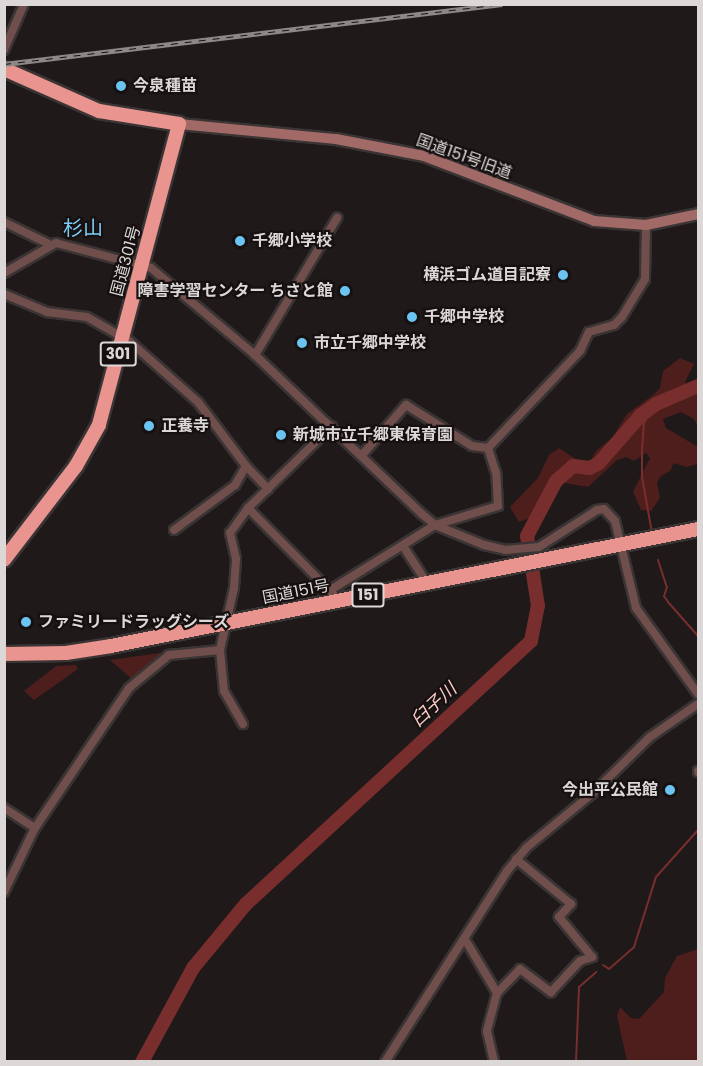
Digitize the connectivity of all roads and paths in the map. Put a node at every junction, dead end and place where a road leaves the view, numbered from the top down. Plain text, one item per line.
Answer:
1 (24, 4) edge
2 (4, 50) edge
3 (4, 69) edge
4 (179, 123) junction
5 (699, 214) edge
6 (337, 218) dead end
7 (4, 222) edge
8 (646, 225) junction
9 (49, 244) junction
10 (144, 265) junction
11 (4, 273) edge
12 (4, 294) edge
13 (123, 337) junction
14 (255, 355) junction
15 (332, 426) junction
16 (488, 448) junction
17 (362, 454) junction
18 (246, 466) junction
19 (268, 489) junction
20 (248, 508) junction
21 (435, 525) junction
22 (699, 529) edge
23 (174, 530) dead end
24 (619, 545) junction
25 (403, 546) junction
26 (4, 560) edge
27 (427, 583) junction
28 (333, 595) junction
29 (225, 623) junction
30 (220, 650) junction
31 (4, 654) edge
32 (699, 694) edge
33 (699, 704) edge
34 (243, 724) dead end
35 (4, 808) edge
36 (35, 828) junction
37 (516, 859) junction
38 (4, 892) edge
39 (466, 940) junction
40 (497, 993) junction
41 (385, 1062) edge
42 (494, 1062) edge

1 - 2 street
3 - 4 highway
4 - 8 street, 国道151号旧道
4 - 10 highway, 国道301号 / 301
5 - 8 street, 国道151号旧道
6 - 14 street
7 - 9 street
8 - 16 street
9 - 10 street
9 - 11 street
10 - 13 highway, 国道301号 / 301
10 - 14 street
12 - 13 street
13 - 18 street
13 - 26 highway, 国道301号 / 301
14 - 15 street
15 - 17 street
15 - 19 street
16 - 17 street
16 - 21 street
17 - 21 street
18 - 19 street
18 - 23 street
19 - 20 street
20 - 28 street
20 - 29 street
21 - 24 street
21 - 25 street
22 - 24 highway, 国道151号 / 151
24 - 27 highway, 国道151号 / 151
24 - 32 street
25 - 27 street
25 - 28 street
27 - 28 highway, 国道151号 / 151
28 - 29 highway, 国道151号 / 151
29 - 30 street
29 - 31 highway, 国道151号 / 151
30 - 34 street
30 - 36 street
33 - 37 street
35 - 36 street
36 - 38 street
37 - 39 street
37 - 40 street
39 - 40 street
39 - 41 street
40 - 42 street

